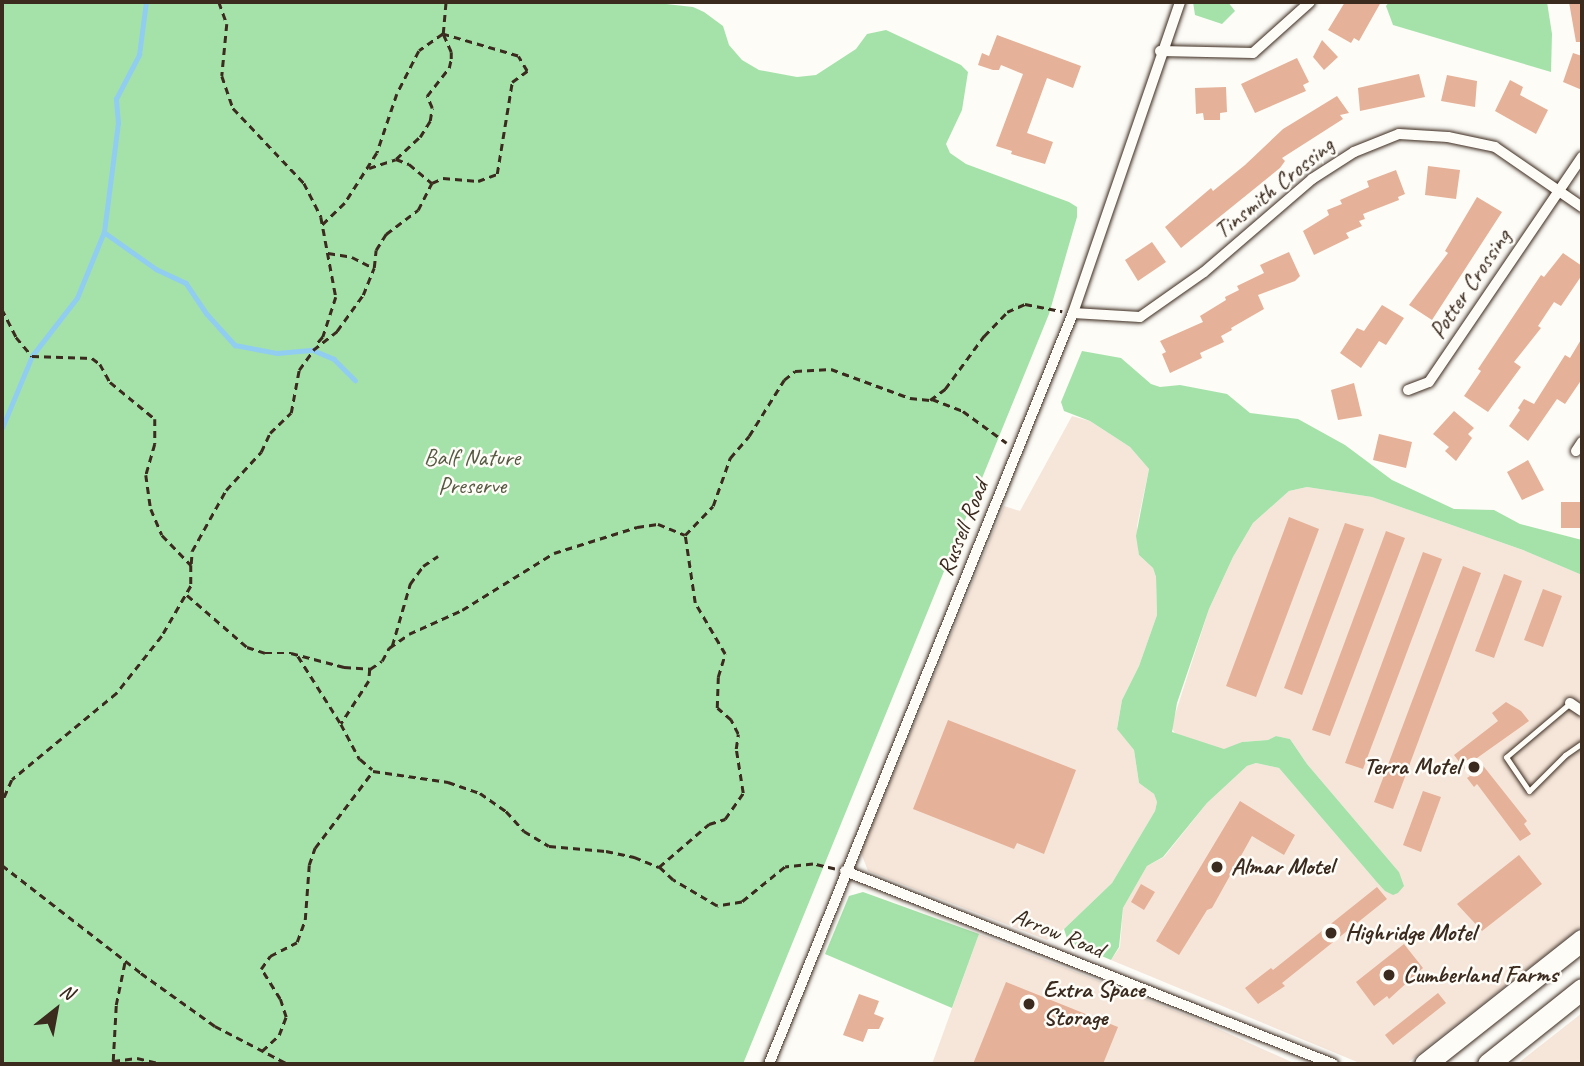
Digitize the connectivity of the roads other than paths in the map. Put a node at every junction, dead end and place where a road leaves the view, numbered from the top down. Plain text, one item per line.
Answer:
1 (1180, 2) edge
2 (1310, 2) edge
3 (1160, 51) junction
4 (1582, 157) edge
5 (1558, 192) junction
6 (1582, 207) edge
7 (1073, 313) junction
8 (1408, 390) dead end
9 (1570, 704) joint
10 (1582, 711) edge
11 (1582, 743) edge
12 (845, 871) junction
13 (1582, 940) edge
14 (1582, 989) edge
15 (769, 1064) edge
16 (1334, 1064) edge
17 (1425, 1064) edge
18 (1488, 1064) edge

1 - 3 street, Russell Road
2 - 3 street
3 - 7 street, Russell Road
4 - 5 street, Potter Crossing
5 - 6 street, Tinsmith Crossing
5 - 7 street, Tinsmith Crossing
5 - 8 street, Potter Crossing
7 - 12 street, Russell Road
9 - 10 street
9 - 11 lane
12 - 15 street, Russell Road
12 - 16 street, Arrow Road
13 - 17 highway
14 - 18 highway

